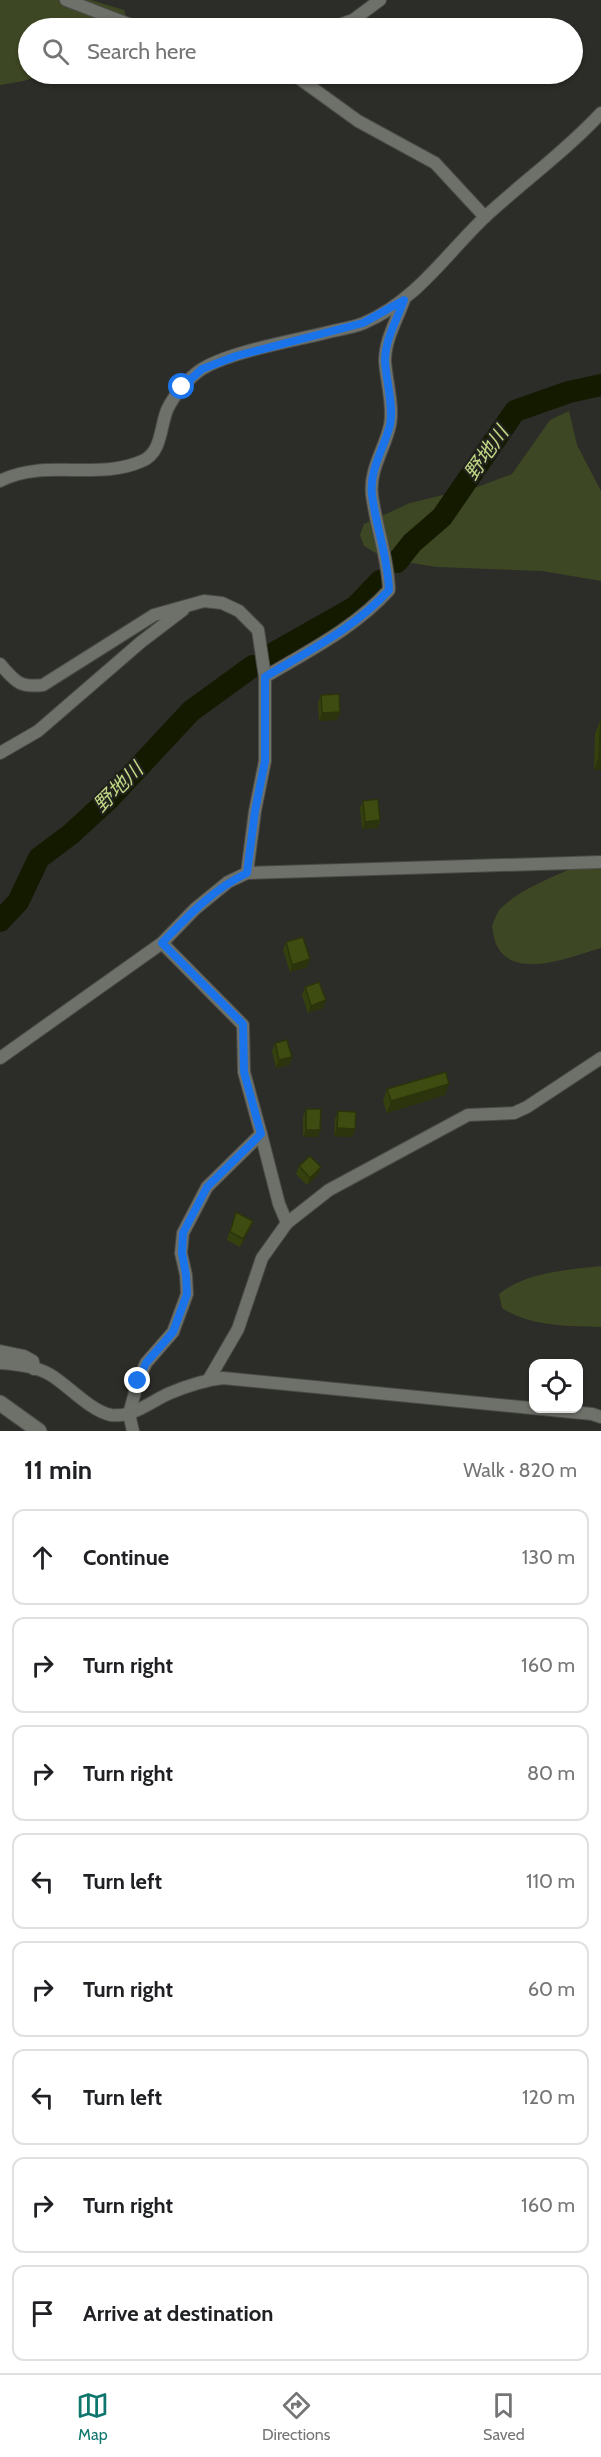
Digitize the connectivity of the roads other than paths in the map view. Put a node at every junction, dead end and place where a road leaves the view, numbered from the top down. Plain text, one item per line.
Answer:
1 (66, 0) edge
2 (380, 0) edge
3 (113, 18) edge
4 (356, 18) edge
5 (307, 84) edge
6 (601, 113) edge
7 (485, 217) junction
8 (404, 300) junction
9 (0, 481) edge
10 (186, 607) junction
11 (0, 664) edge
12 (265, 677) junction
13 (0, 753) edge
14 (601, 862) edge
15 (247, 873) junction
16 (162, 943) junction
17 (0, 1058) edge
18 (601, 1058) edge
19 (261, 1134) junction
20 (287, 1223) junction
21 (0, 1351) edge
22 (0, 1363) edge
23 (34, 1369) junction
24 (209, 1379) junction
25 (0, 1403) edge
26 (129, 1414) junction
27 (601, 1417) edge
28 (39, 1431) edge
29 (133, 1431) edge

1 - 3 street
2 - 4 street
5 - 7 street
6 - 7 street
7 - 8 street
8 - 9 street
8 - 12 street
10 - 11 street
10 - 12 street
10 - 13 street
12 - 15 street
14 - 15 street
15 - 16 street
16 - 17 street
16 - 19 street
18 - 20 street
19 - 20 street
19 - 26 street
20 - 24 street
21 - 23 street
22 - 23 street
23 - 26 street
24 - 26 street
24 - 27 street
25 - 28 street
26 - 29 street

